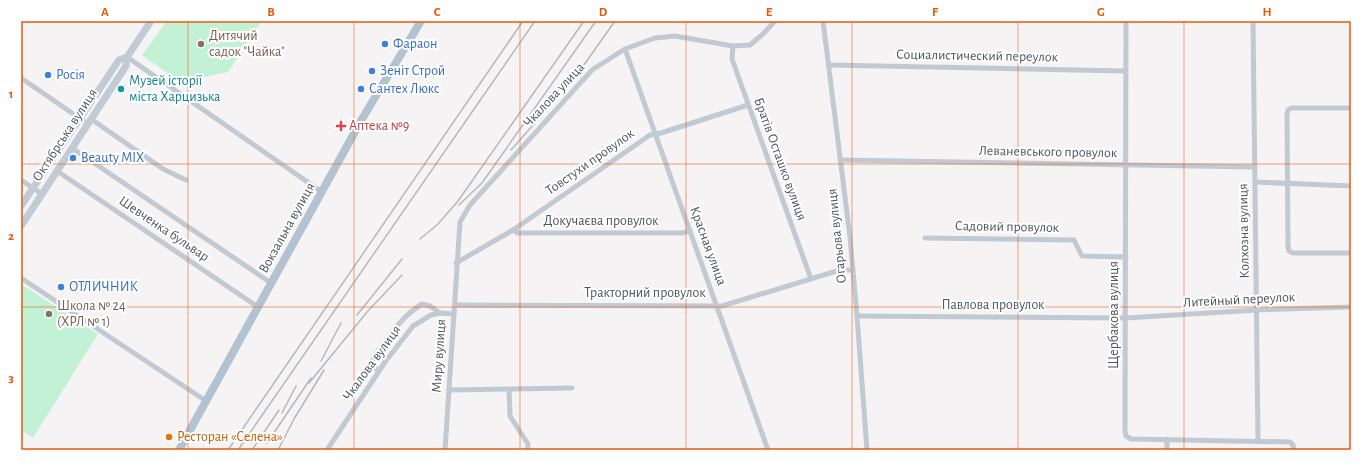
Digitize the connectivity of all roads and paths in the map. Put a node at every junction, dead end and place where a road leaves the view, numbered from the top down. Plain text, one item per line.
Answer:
1 (151, 21) edge
2 (421, 21) edge
3 (775, 21) edge
4 (823, 21) edge
5 (1126, 21) edge
6 (1253, 21) edge
7 (733, 46) junction
8 (625, 49) junction
9 (127, 57) junction
10 (828, 65) junction
11 (1125, 71) junction
12 (21, 78) edge
13 (748, 105) junction
14 (1351, 108) edge
15 (80, 118) junction
16 (90, 122) junction
17 (655, 134) junction
18 (72, 148) junction
19 (840, 160) junction
20 (1126, 166) junction
21 (1255, 167) junction
22 (57, 171) junction
23 (21, 180) edge
24 (186, 180) dead end
25 (1255, 182) junction
26 (1286, 183) junction
27 (1351, 186) edge
28 (33, 188) junction
29 (322, 192) junction
30 (42, 194) junction
31 (21, 206) edge
32 (21, 226) edge
33 (513, 230) junction
34 (690, 230) junction
35 (925, 238) dead end
36 (1351, 253) edge
37 (1126, 257) junction
38 (456, 263) junction
39 (853, 270) junction
40 (21, 278) edge
41 (811, 279) junction
42 (271, 283) junction
43 (455, 305) junction
44 (258, 306) junction
45 (716, 306) junction
46 (1351, 307) edge
47 (1257, 310) junction
48 (440, 313) junction
49 (454, 314) junction
50 (857, 316) junction
51 (1127, 318) junction
52 (378, 372) junction
53 (572, 388) dead end
54 (509, 389) junction
55 (449, 390) junction
56 (206, 401) junction
57 (1167, 439) junction
58 (1258, 441) junction
59 (179, 450) edge
60 (327, 450) edge
61 (445, 450) edge
62 (528, 450) edge
63 (768, 450) edge
64 (867, 450) edge
65 (1167, 450) edge
66 (1294, 450) edge

1 - 9 main road, Октябрська вулиця
2 - 29 main road, Вокзальна вулиця
3 - 7 street, Чкалова улица
4 - 10 street, Огарьова вулиця
5 - 11 street, Щербакова вулиця
6 - 21 street, Колхозна вулиця
7 - 8 street, Чкалова улица
7 - 13 street, Братів Осташко вулиця
8 - 17 street, Красная улица
8 - 38 street, Чкалова улица
9 - 15 main road, Октябрська вулиця
9 - 16 main road, Октябрська вулиця
9 - 29 street
10 - 11 street, Социалистический переулок
10 - 19 street, Огарьова вулиця
11 - 20 street, Щербакова вулиця
12 - 15 street
13 - 17 street, Товстухи провулок
13 - 41 street, Братів Осташко вулиця
14 - 26 street
15 - 16 street
15 - 28 main road, Октябрська вулиця
16 - 18 main road, Октябрська вулиця
16 - 24 street
17 - 33 street, Товстухи провулок
17 - 34 street, Красная улица
18 - 22 main road, Октябрська вулиця
18 - 42 street, Шевченка бульвар
19 - 20 street, Леваневського провулок
19 - 39 street, Огарьова вулиця
20 - 21 street, Леваневського провулок
20 - 37 street, Щербакова вулиця
21 - 25 street, Колхозна вулиця
22 - 30 main road, Октябрська вулиця
22 - 44 street, Шевченка бульвар
23 - 28 street
25 - 26 street
25 - 47 street, Колхозна вулиця
26 - 27 street
26 - 36 street
28 - 30 street
28 - 31 main road, Октябрська вулиця
29 - 42 main road, Вокзальна вулиця
30 - 32 main road, Октябрська вулиця
33 - 34 street, Докучаєва провулок
33 - 38 street, Товстухи провулок
34 - 45 street, Красная улица
35 - 37 street, Садовий провулок
37 - 51 street, Щербакова вулиця
38 - 43 street, Миру вулиця
39 - 41 street, Тракторний провулок
39 - 50 street, Огарьова вулиця
40 - 56 street
41 - 45 street, Тракторний провулок
42 - 44 main road, Вокзальна вулиця
43 - 45 street, Тракторний провулок
43 - 49 street, Миру вулиця
44 - 56 main road, Вокзальна вулиця
45 - 63 street, Красная улица
46 - 47 street, Литейный переулок
47 - 51 street, Литейный переулок
47 - 58 street, Колхозна вулиця
48 - 49 street, Чкалова вулиця
48 - 52 street, Чкалова вулиця
48 - 52 street
49 - 55 street, Миру вулиця
50 - 51 street, Павлова провулок
50 - 64 street, Огарьова вулиця
51 - 57 street, Щербакова вулиця
52 - 60 street, Чкалова вулиця
53 - 54 street
54 - 55 street
54 - 62 street
55 - 61 street, Миру вулиця
56 - 59 main road, Вокзальна вулиця
57 - 58 street, Щербакова вулиця
57 - 65 street
58 - 66 street, Щербакова вулиця

